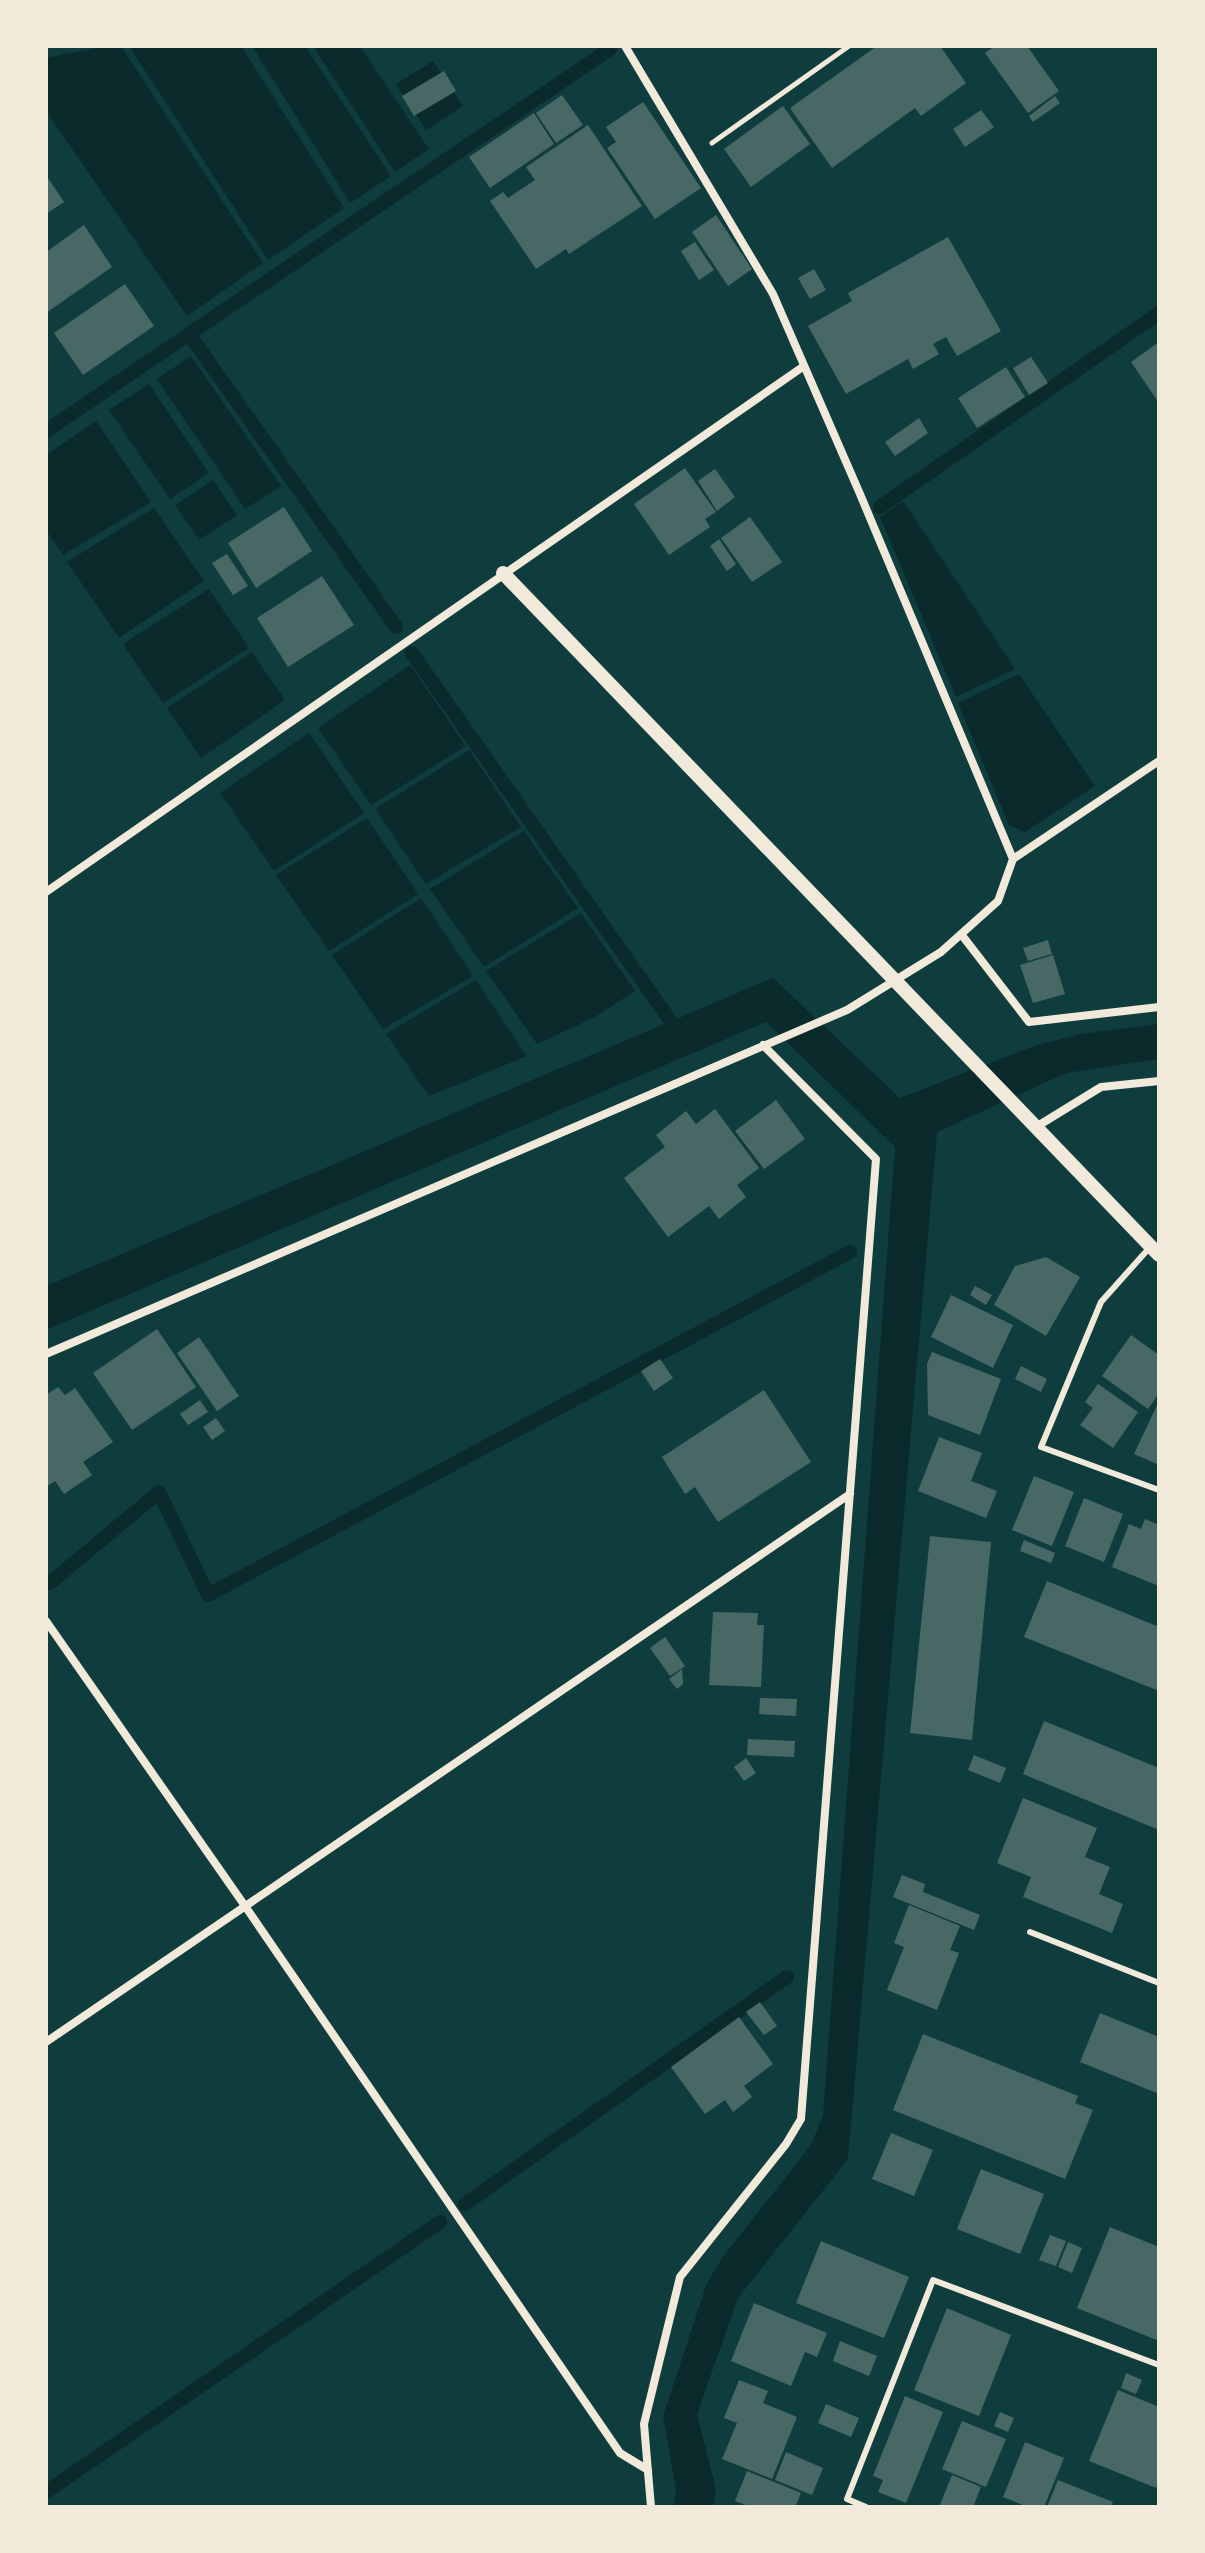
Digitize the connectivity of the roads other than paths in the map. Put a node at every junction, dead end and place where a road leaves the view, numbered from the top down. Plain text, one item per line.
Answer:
1 (625, 46) edge
2 (804, 366) junction
3 (503, 573) junction
4 (1159, 761) edge
5 (1013, 859) junction
6 (46, 892) edge
7 (961, 934) junction
8 (895, 981) junction
9 (1159, 1007) edge
10 (763, 1045) junction
11 (1159, 1081) edge
12 (1035, 1128) junction
13 (1155, 1250) edge
14 (46, 1354) edge
15 (1159, 1490) edge
16 (850, 1494) junction
17 (46, 1621) edge
18 (245, 1906) junction
19 (1030, 1932) dead end
20 (1159, 1983) edge
21 (46, 2042) edge
22 (1159, 2365) edge
23 (648, 2470) junction
24 (651, 2507) edge
25 (866, 2507) edge

1 - 2 street
2 - 3 street
2 - 5 street
3 - 6 street
3 - 8 street
4 - 5 street
5 - 7 street
7 - 8 street
7 - 9 street
8 - 10 street
8 - 12 street
10 - 14 street
10 - 16 street
11 - 12 street
12 - 13 street
13 - 15 lane
16 - 18 street
16 - 23 street
17 - 18 street
18 - 21 street
18 - 23 street
19 - 20 lane
22 - 25 lane
23 - 24 street

